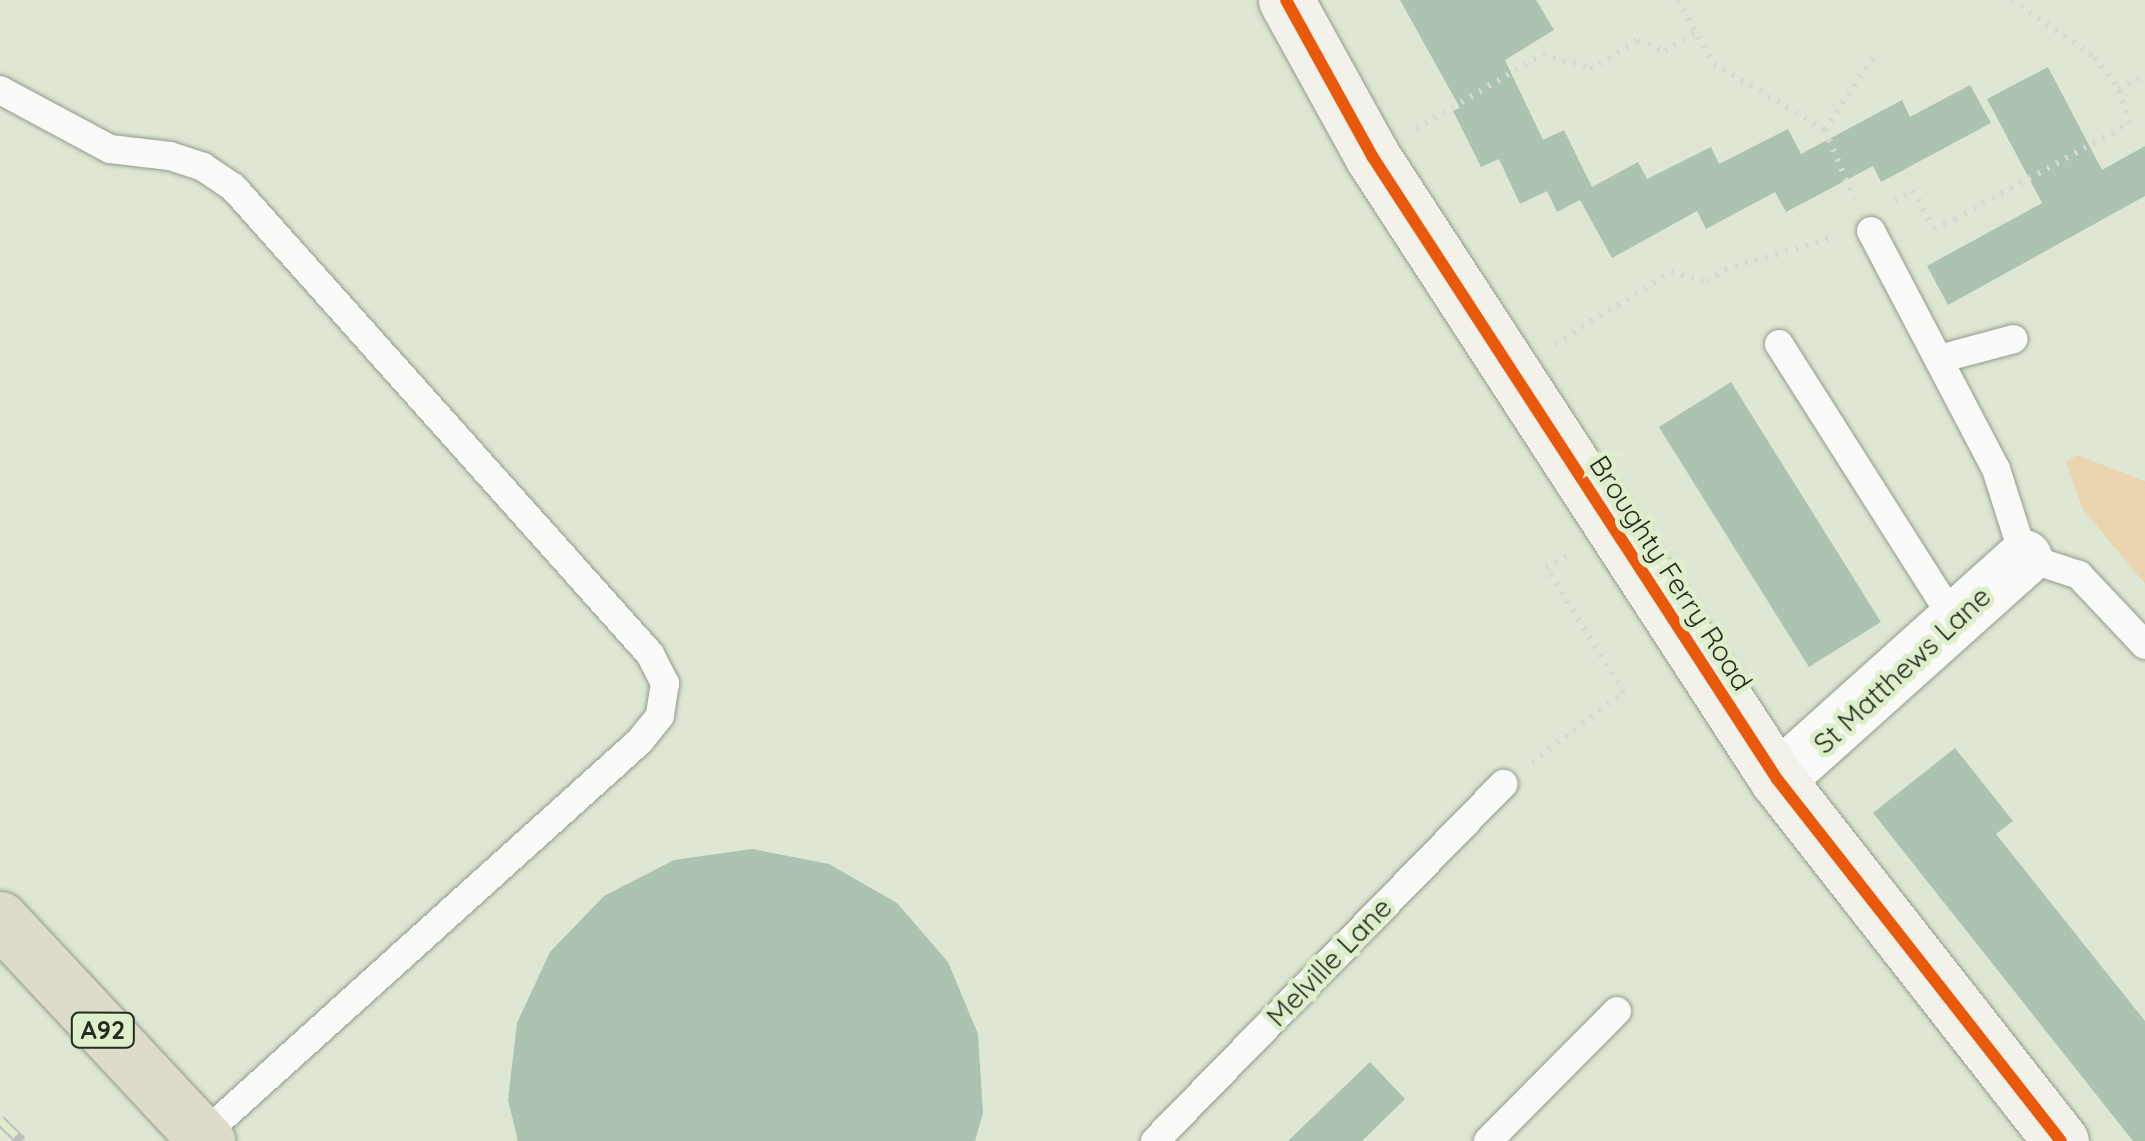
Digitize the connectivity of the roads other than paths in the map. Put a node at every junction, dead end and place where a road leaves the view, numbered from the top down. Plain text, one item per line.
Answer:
1 (1286, 0) edge
2 (0, 90) edge
3 (1871, 231) dead end
4 (2014, 339) dead end
5 (1779, 344) dead end
6 (1943, 358) junction
7 (2024, 557) junction
8 (1954, 620) junction
9 (2145, 644) edge
10 (1777, 779) junction
11 (1502, 784) road end
12 (0, 919) edge
13 (1616, 1011) dead end
14 (204, 1139) edge
15 (1155, 1141) edge
16 (1488, 1141) edge
17 (2061, 1141) edge

1 - 10 street, Broughty Ferry Road
2 - 14 lane
3 - 6 lane
4 - 6 lane
5 - 8 lane
6 - 7 lane
7 - 8 street, St Matthews Lane
7 - 9 lane
8 - 10 street, St Matthews Lane
10 - 17 street, Broughty Ferry Road
11 - 15 lane, Melville Lane
12 - 14 highway, A92
13 - 16 lane

